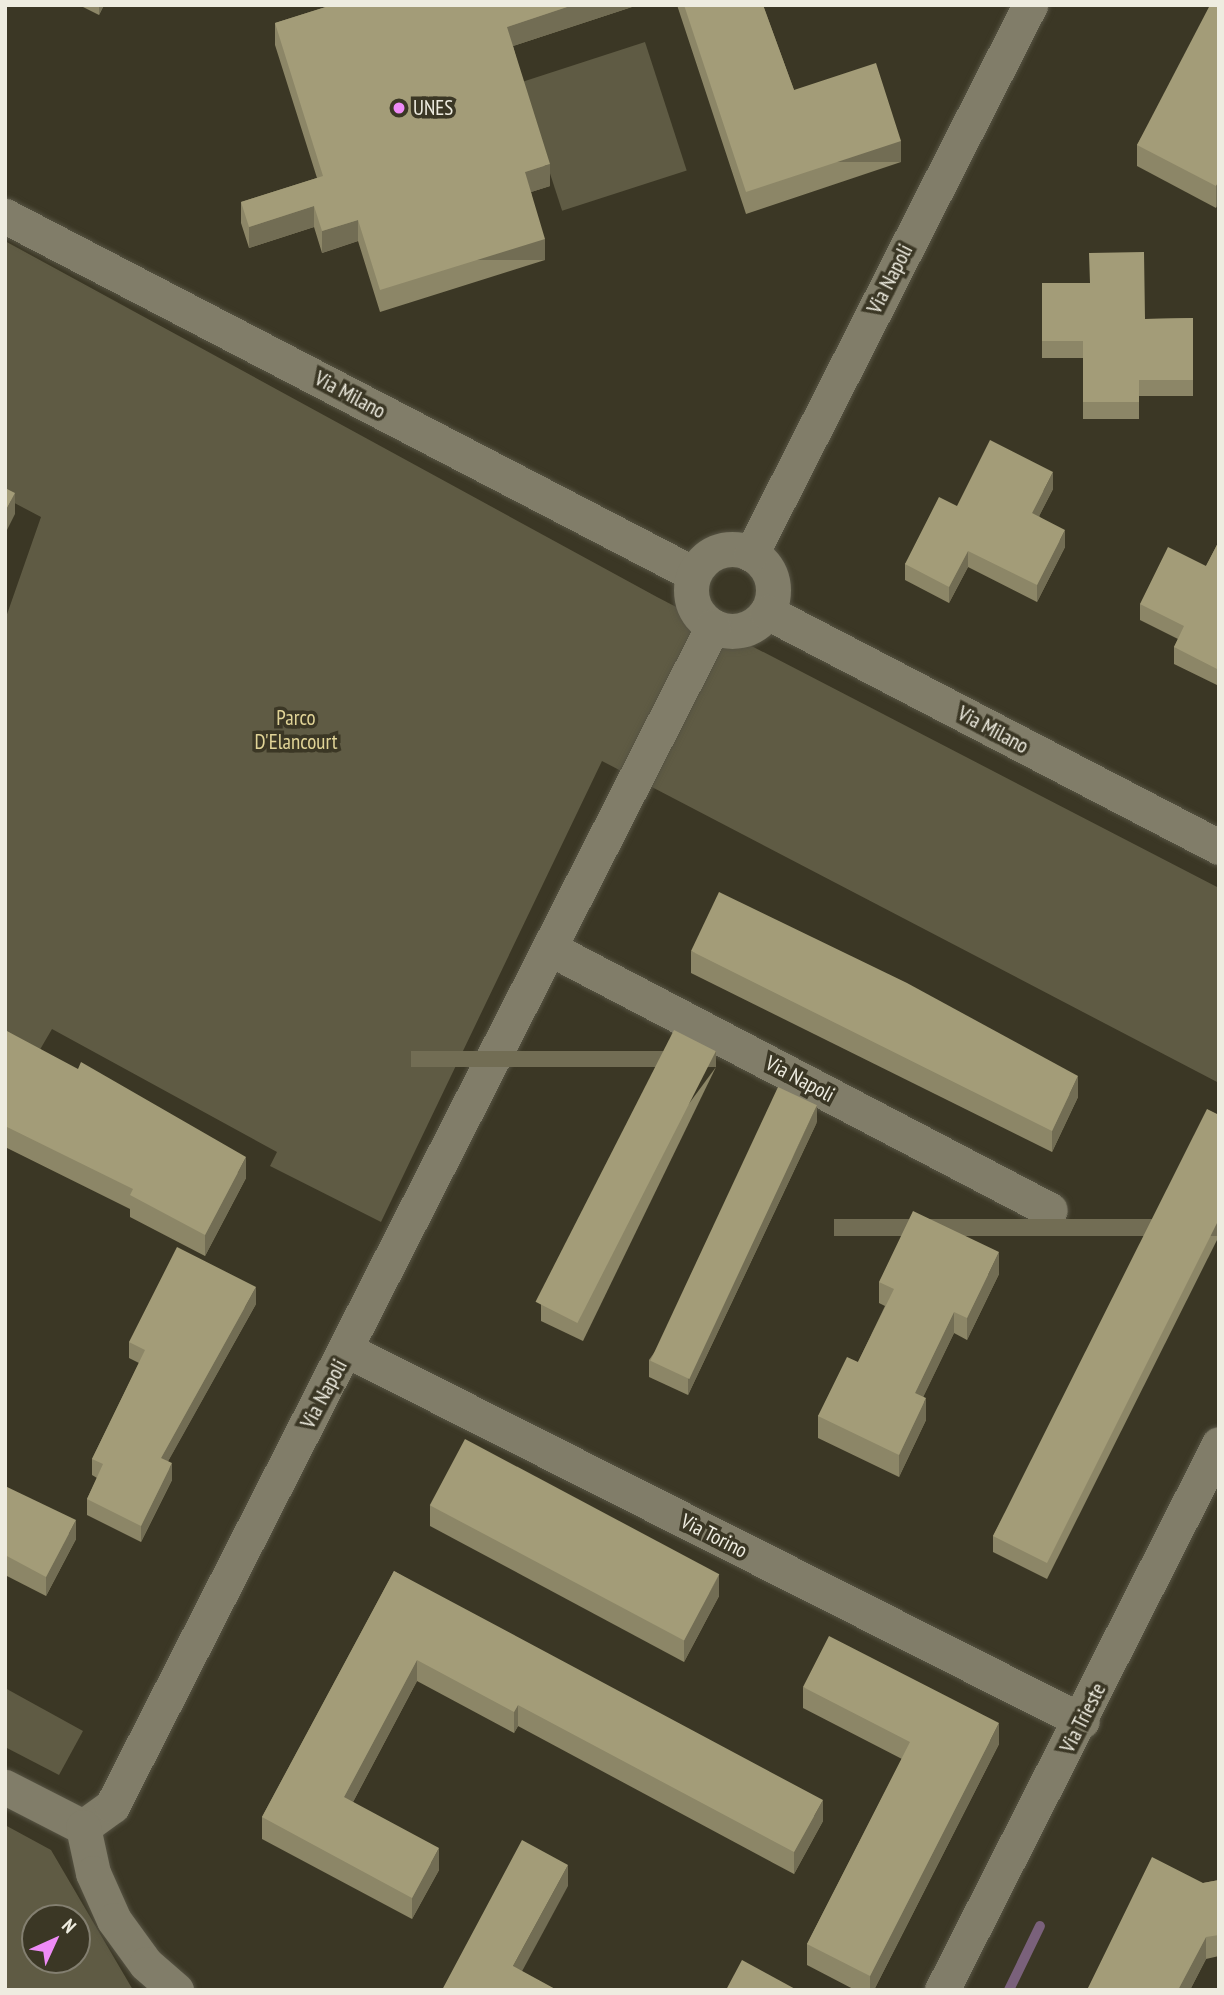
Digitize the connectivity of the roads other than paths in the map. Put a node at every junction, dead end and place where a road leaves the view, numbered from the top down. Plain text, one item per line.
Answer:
1 (1030, 5) edge
2 (5, 216) edge
3 (751, 554) junction
4 (694, 574) junction
5 (767, 612) junction
6 (713, 626) junction
7 (1219, 847) edge
8 (549, 948) junction
9 (1050, 1210) dead end
10 (347, 1350) junction
11 (1219, 1444) edge
12 (1082, 1721) junction
13 (5, 1787) edge
14 (83, 1827) junction
15 (176, 1990) edge
16 (942, 1990) edge

1 - 3 street, Via Napoli
2 - 4 street, Via Milano
3 - 4 street
3 - 5 street
4 - 6 street
5 - 6 street
5 - 7 street, Via Milano
6 - 8 street, Via Napoli
8 - 9 street, Via Napoli
8 - 10 street, Via Napoli
10 - 12 street, Via Torino
10 - 14 street, Via Napoli
11 - 12 street, Via Trieste
12 - 16 street, Via Trieste
13 - 14 street
14 - 15 street

